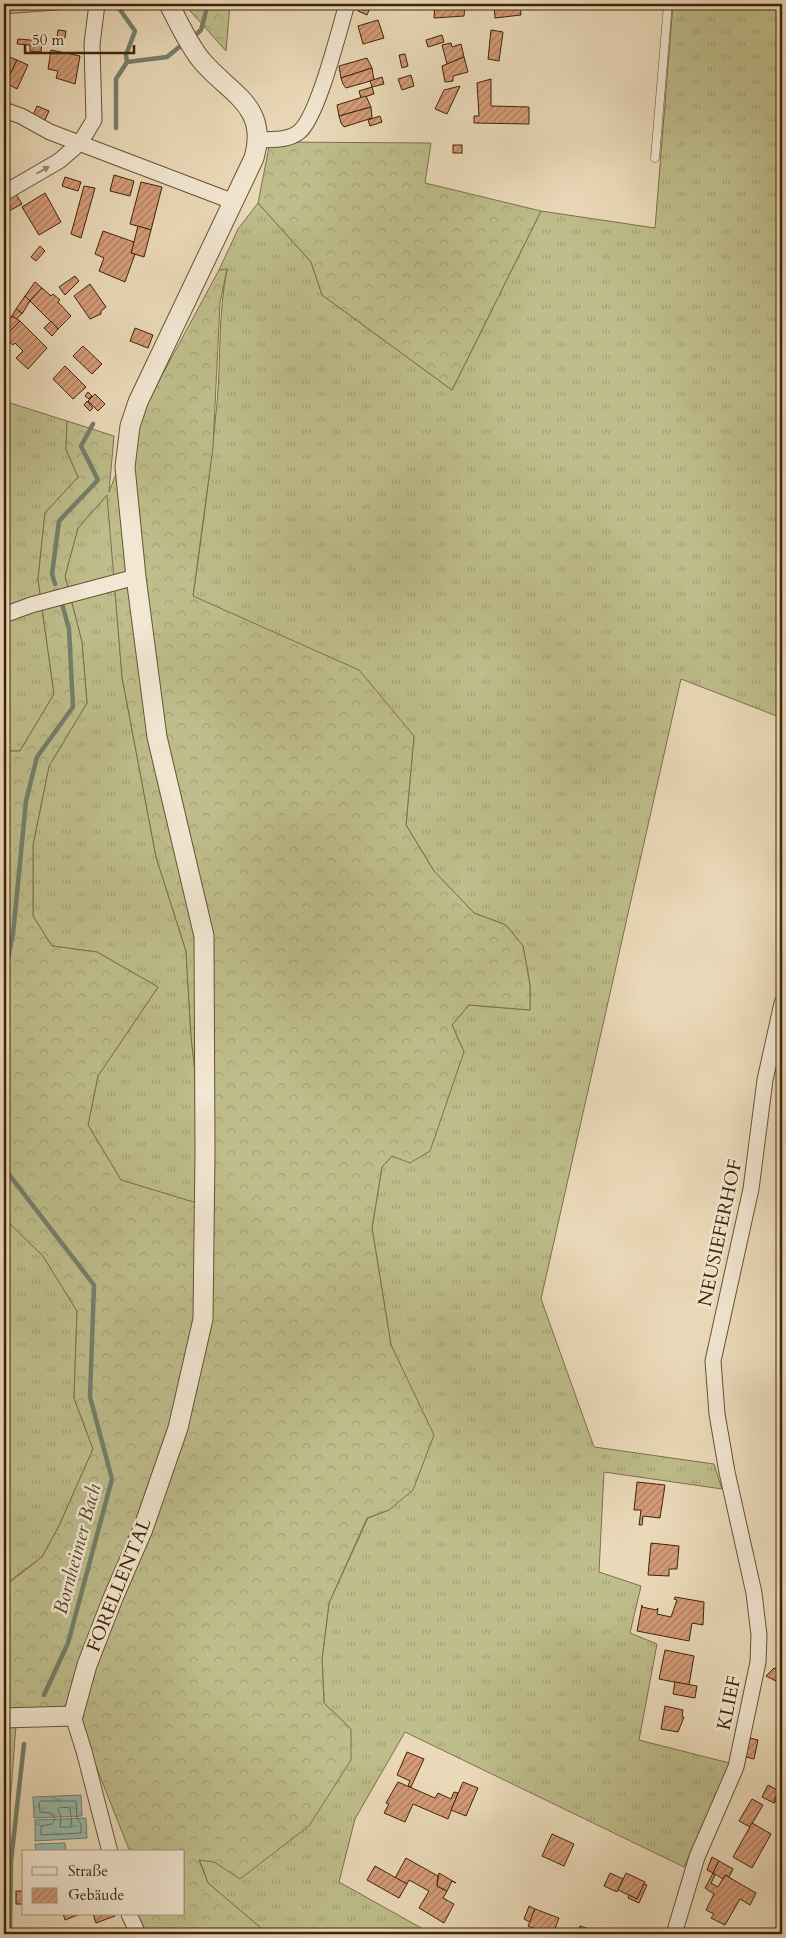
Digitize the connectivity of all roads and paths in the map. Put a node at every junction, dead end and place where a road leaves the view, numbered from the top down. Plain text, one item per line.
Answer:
1 (97, 4) edge
2 (169, 4) edge
3 (347, 4) edge
4 (668, 4) edge
5 (4, 110) edge
6 (258, 140) junction
7 (80, 143) junction
8 (655, 158) dead end
9 (4, 193) edge
10 (234, 202) junction
11 (136, 577) junction
12 (4, 616) edge
13 (782, 1003) edge
14 (727, 1472) joint
15 (73, 1716) junction
16 (4, 1718) edge
17 (109, 1850) edge
18 (130, 1916) edge
19 (138, 1934) edge
20 (674, 1934) edge

1 - 7 street
2 - 6 street
3 - 6 street
4 - 8 lane
5 - 7 street
6 - 10 street, FORELLENTAL
9 -> 7 street
7 - 10 street
10 - 11 street, FORELLENTAL
11 - 12 street
11 - 15 street, FORELLENTAL
13 - 14 street, NEUSIEFERHOF
14 - 20 street, KLIEF
15 - 16 street
15 - 17 street
18 - 19 street

